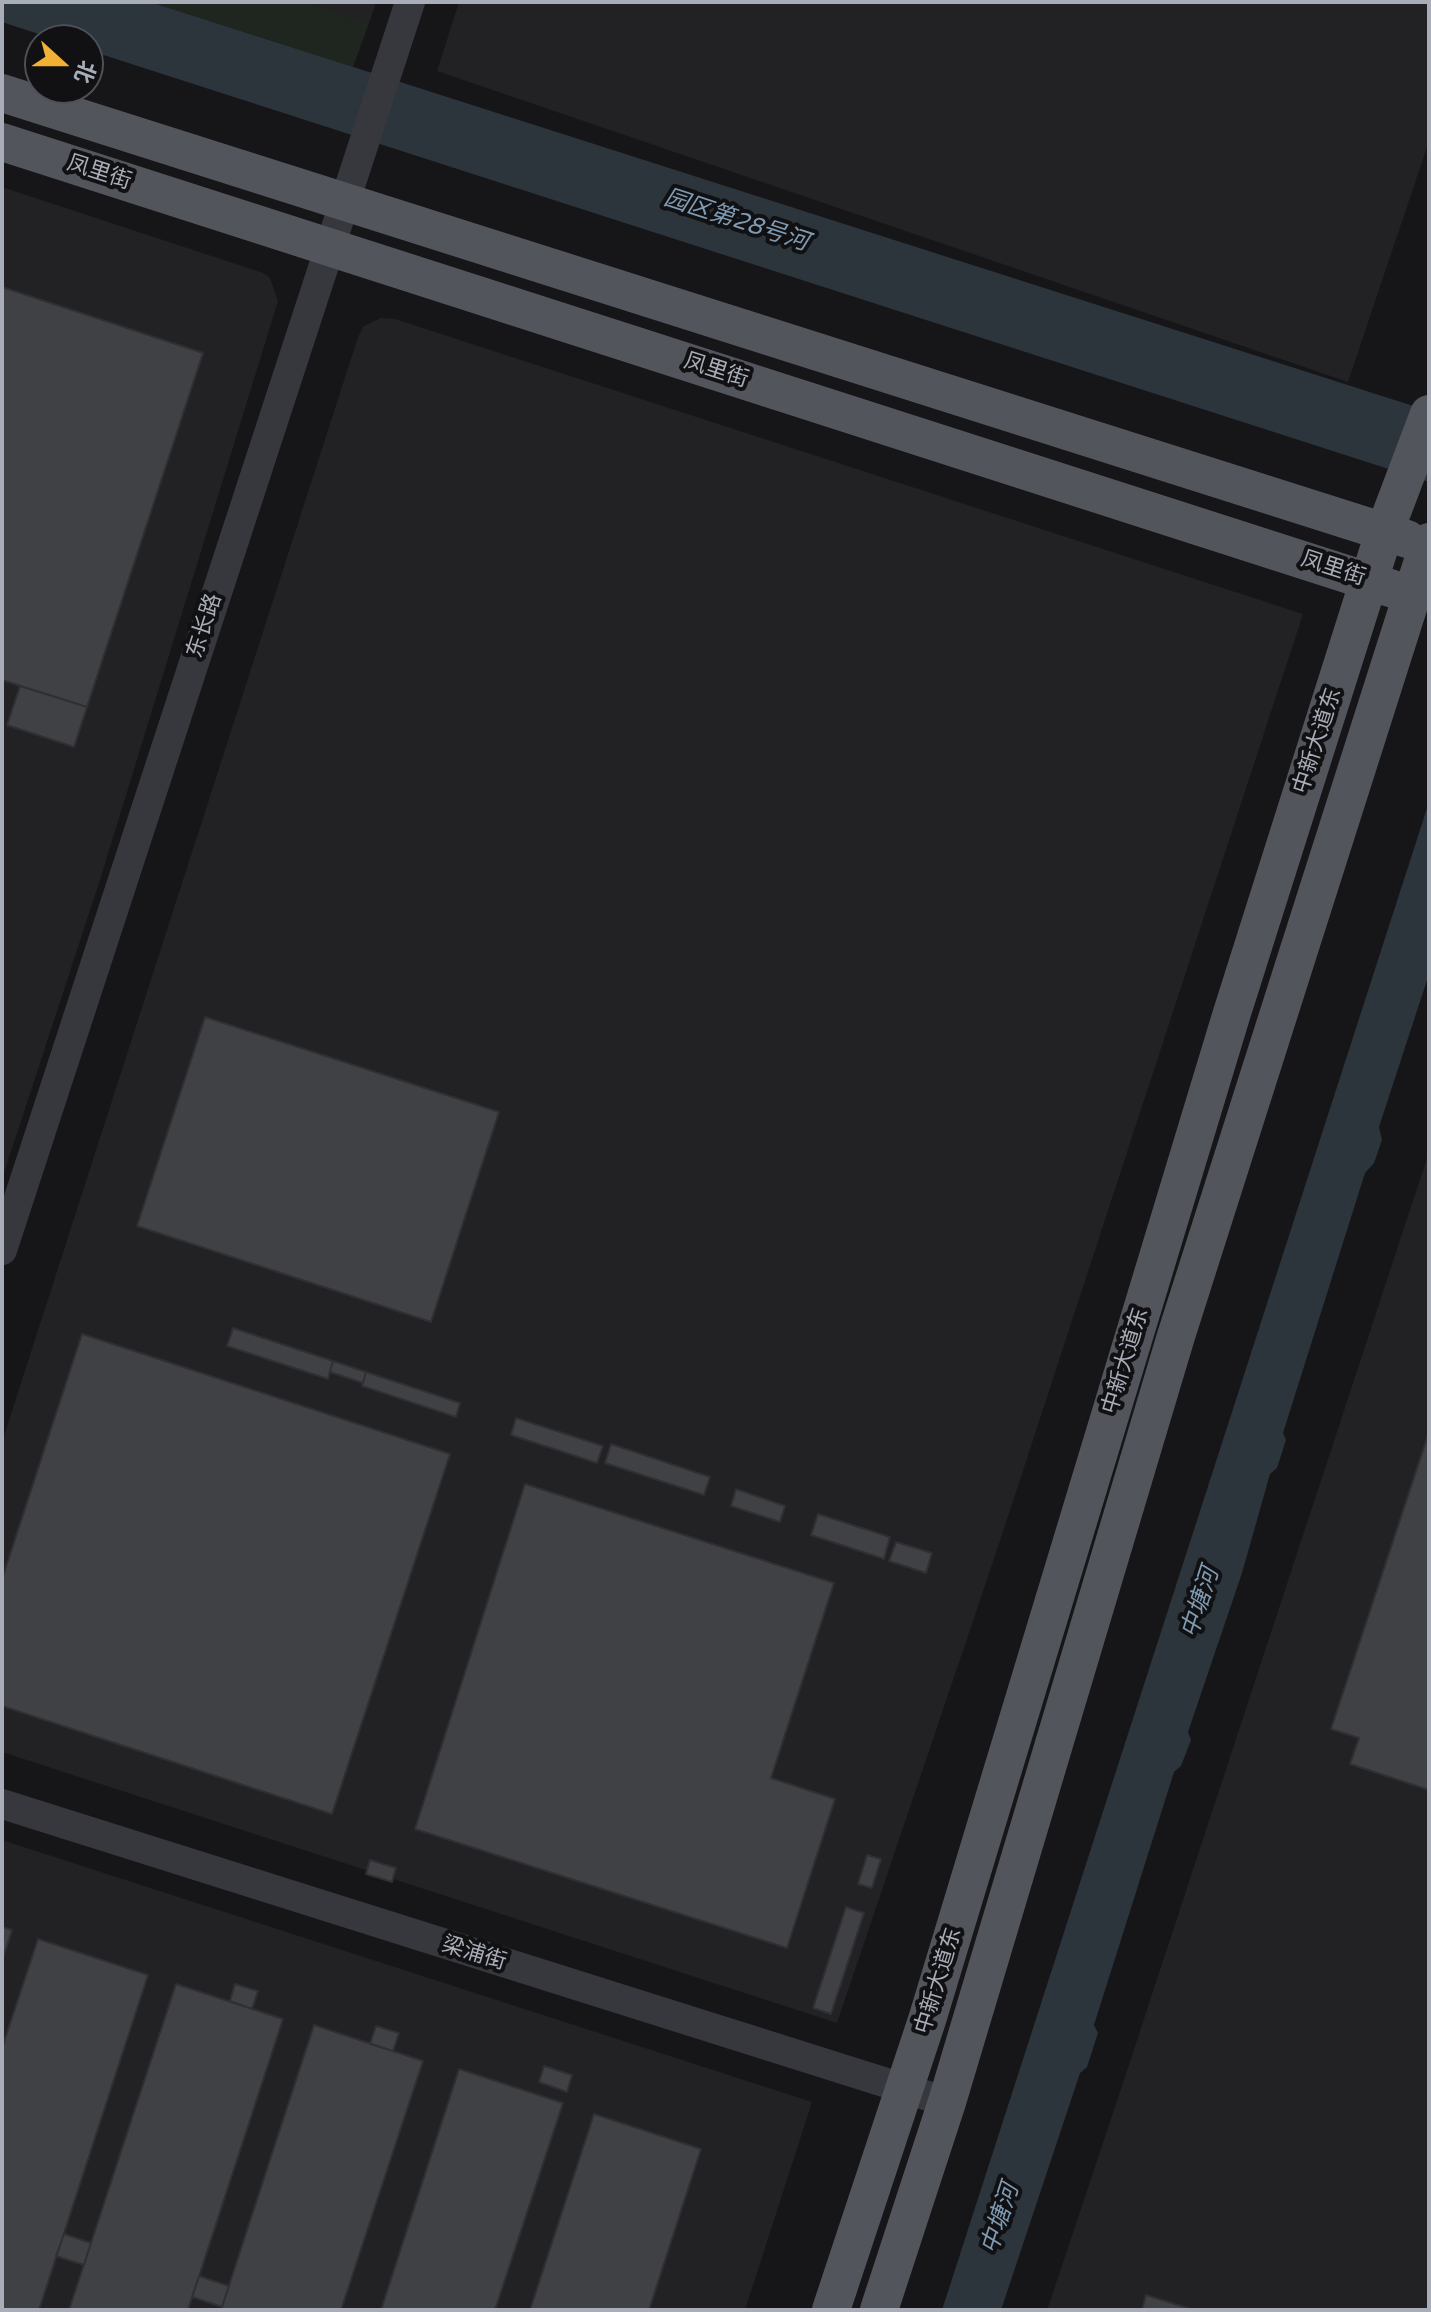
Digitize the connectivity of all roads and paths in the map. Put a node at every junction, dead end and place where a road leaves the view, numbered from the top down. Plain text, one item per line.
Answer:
1 (410, 2) edge
2 (2, 93) edge
3 (2, 142) edge
4 (344, 200) junction
5 (329, 247) junction
6 (1429, 414) edge
7 (1384, 533) junction
8 (1429, 544) edge
9 (1369, 580) junction
10 (1421, 599) edge
11 (2, 1250) edge
12 (2, 1804) edge
13 (904, 2089) junction
14 (947, 2102) junction
15 (831, 2310) edge
16 (879, 2310) edge

1 - 4 street, 东长路
2 - 4 main road
3 - 5 main road, 凤里街
4 - 5 street, 东长路
4 - 7 main road
5 - 9 main road, 凤里街
5 - 11 street, 东长路
6 - 7 main road, 中新大道东
7 - 8 main road
7 - 9 main road, 中新大道东
8 - 10 main road, 中新大道东
9 - 10 main road, 凤里街
9 - 13 main road, 中新大道东
10 - 14 main road, 中新大道东
12 - 13 street, 梁浦街
13 - 14 street, 梁浦街
13 - 15 main road, 中新大道东
14 - 16 main road, 中新大道东

